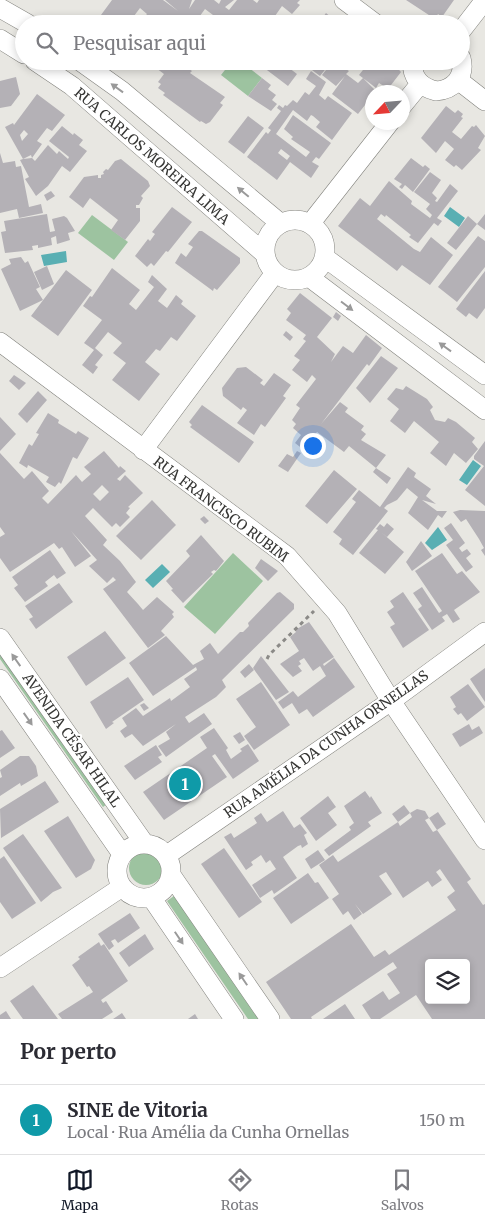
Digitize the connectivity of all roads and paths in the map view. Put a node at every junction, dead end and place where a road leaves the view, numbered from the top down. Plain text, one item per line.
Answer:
1 (344, 0) edge
2 (485, 0) edge
3 (0, 8) edge
4 (364, 15) edge
5 (15, 17) edge
6 (470, 19) edge
7 (0, 39) edge
8 (15, 48) edge
9 (48, 70) edge
10 (93, 70) edge
11 (412, 70) edge
12 (462, 70) edge
13 (458, 80) junction
14 (420, 84) junction
15 (410, 96) edge
16 (485, 101) edge
17 (384, 130) edge
18 (280, 223) junction
19 (310, 224) junction
20 (265, 254) junction
21 (324, 257) junction
22 (275, 273) junction
23 (309, 277) junction
24 (0, 342) edge
25 (485, 375) edge
26 (485, 410) edge
27 (143, 450) junction
28 (325, 600) junction
29 (485, 632) edge
30 (0, 638) edge
31 (267, 659) dead end
32 (0, 679) edge
33 (391, 701) junction
34 (485, 840) edge
35 (144, 843) junction
36 (122, 854) junction
37 (167, 855) junction
38 (171, 875) junction
39 (122, 887) junction
40 (151, 897) junction
41 (0, 968) edge
42 (234, 1019) edge
43 (270, 1019) edge

1 - 4 street
2 - 6 street
3 - 5 street
7 - 8 street
9 - 20 street, RUA CARLOS MOREIRA LIMA
18 -> 10 street, RUA CARLOS MOREIRA LIMA
11 - 14 street
12 - 13 street
13 - 14 street
13 - 16 street
14 - 15 street
17 - 19 street
18 - 19 street
18 - 20 street
19 - 21 street
20 - 22 street
21 - 23 street
25 -> 21 street
22 - 23 street
22 - 27 street
23 -> 26 street
24 - 27 street, RUA FRANCISCO RUBIM
27 - 28 street, RUA FRANCISCO RUBIM
28 - 31 path
28 - 33 street, RUA FRANCISCO RUBIM
29 - 33 street, RUA AMÉLIA DA CUNHA ORNELLAS
35 -> 30 street, AVENIDA CÉSAR HILAL
32 -> 36 street, AVENIDA CÉSAR HILAL
33 - 34 street, RUA FRANCISCO RUBIM
33 - 37 street, RUA AMÉLIA DA CUNHA ORNELLAS
35 - 36 street
35 - 37 street
36 - 39 street
37 - 38 street
38 - 40 street
43 -> 38 street
39 - 40 street
39 - 41 street
40 -> 42 street

